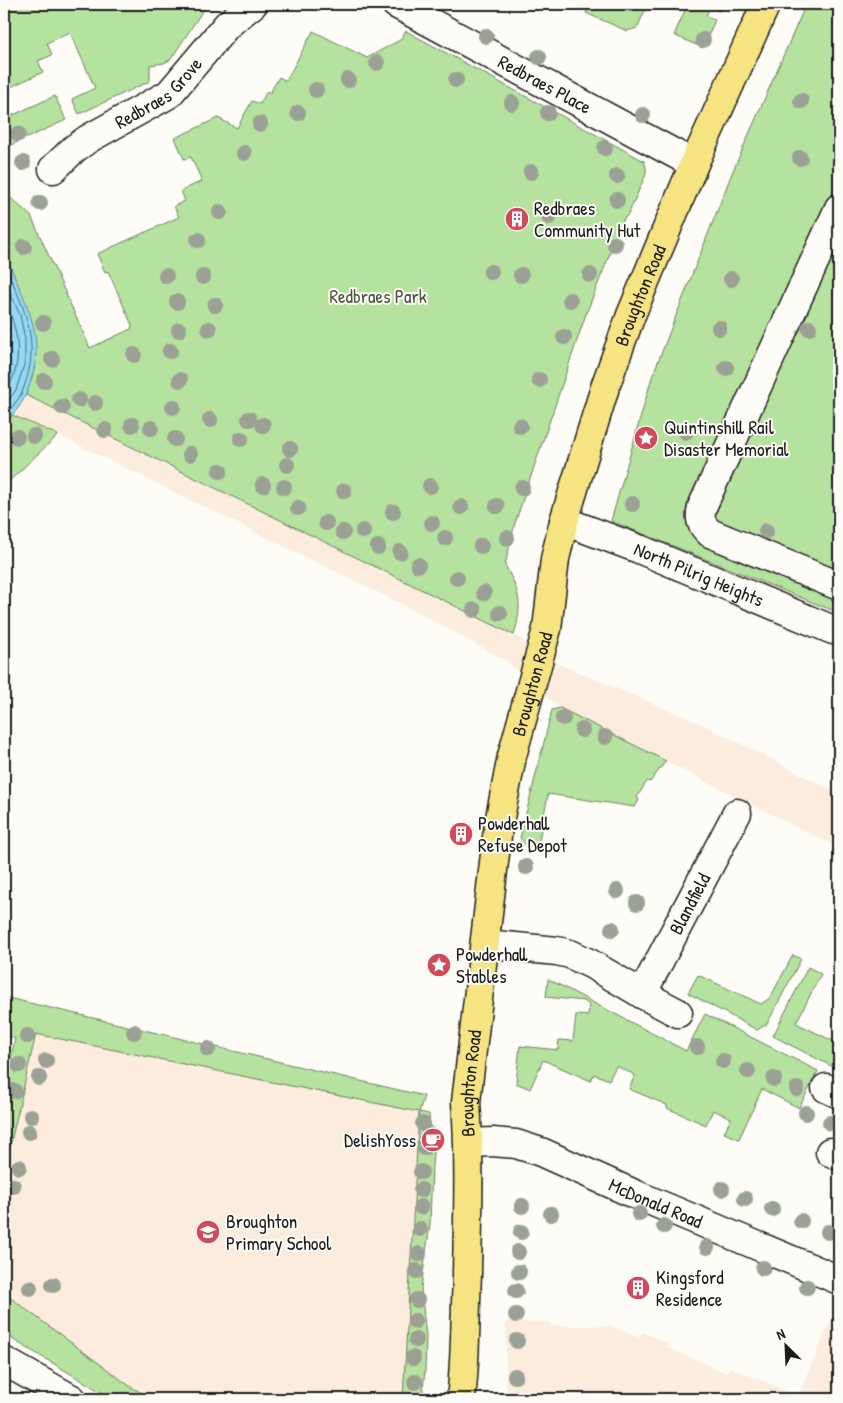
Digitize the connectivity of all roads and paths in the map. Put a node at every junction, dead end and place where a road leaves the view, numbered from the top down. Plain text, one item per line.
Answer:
1 (253, 4) edge
2 (396, 4) edge
3 (766, 4) edge
4 (694, 164) junction
5 (53, 169) dead end
6 (839, 208) edge
7 (564, 521) junction
8 (839, 586) edge
9 (833, 630) dead end
10 (737, 813) dead end
11 (485, 944) junction
12 (642, 994) junction
13 (678, 1013) dead end
14 (469, 1143) junction
15 (839, 1280) edge
16 (4, 1361) edge
17 (72, 1399) edge
18 (461, 1399) edge

1 - 5 street, Redbraes Grove
2 - 4 street, Redbraes Place
3 - 4 main road, Broughton Road
4 - 7 main road, Broughton Road
6 - 8 street
7 - 9 street, North Pilrig Heights
7 - 11 main road, Broughton Road
10 - 12 street, Blandfield
11 - 12 street
11 - 14 main road, Broughton Road
12 - 13 street
14 - 15 street, McDonald Road
14 - 18 main road, Broughton Road
16 - 17 street

